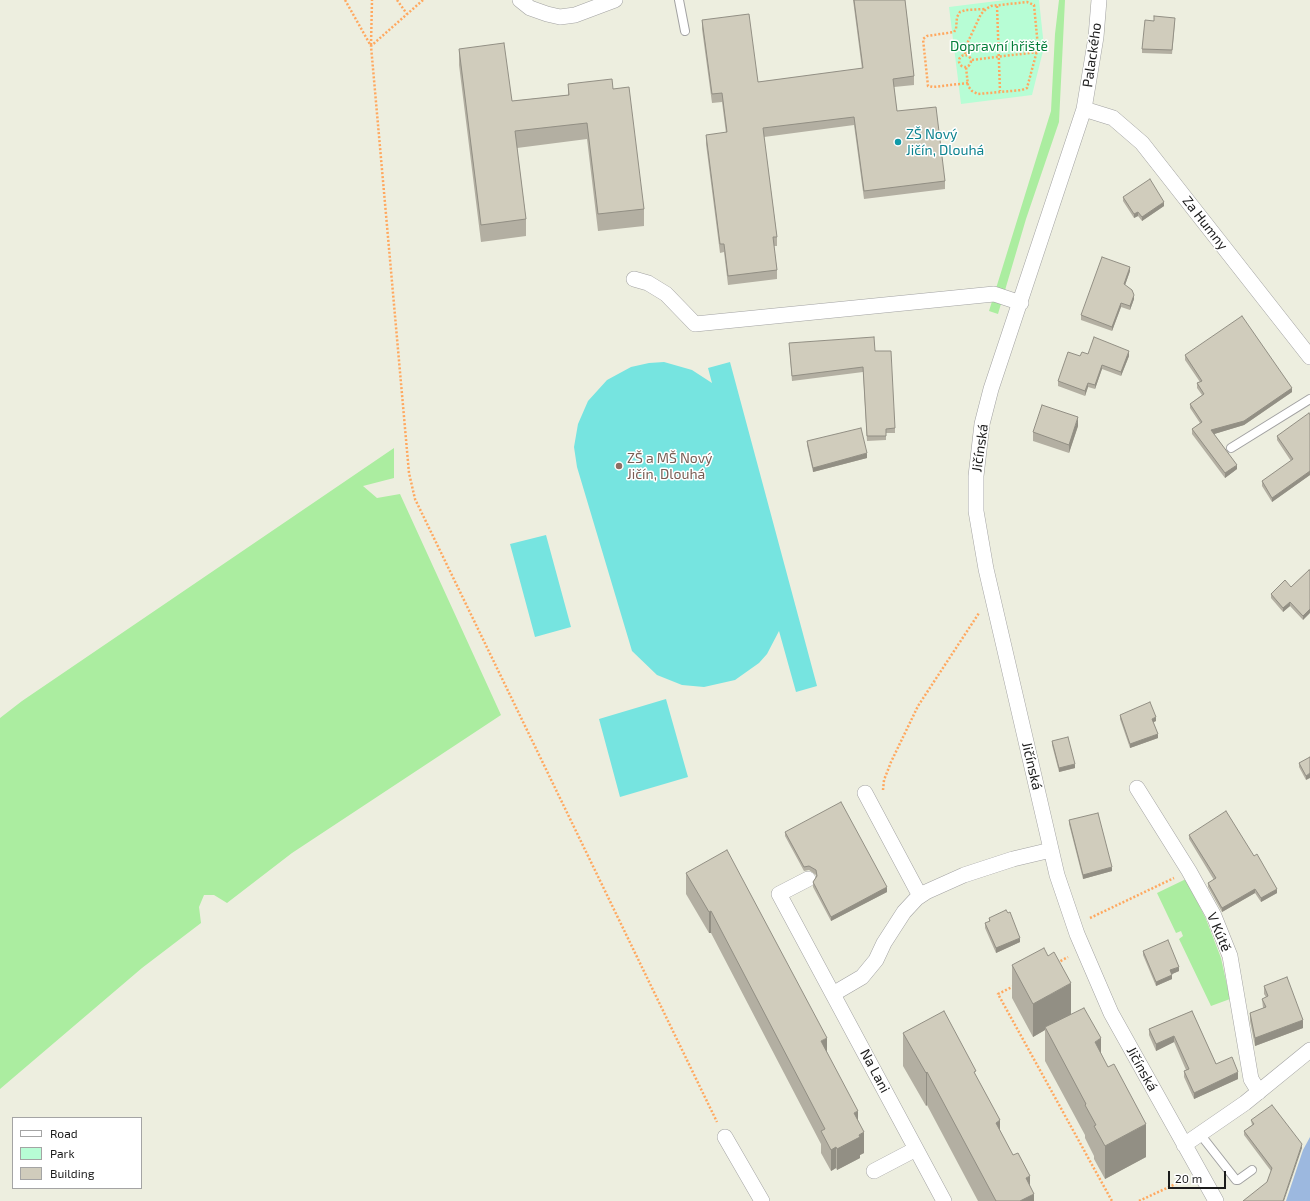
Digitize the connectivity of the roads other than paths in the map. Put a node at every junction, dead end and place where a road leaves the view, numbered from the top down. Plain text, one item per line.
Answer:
1 (520, 0) edge
2 (615, 0) edge
3 (679, 0) edge
4 (1099, 0) edge
5 (685, 31) dead end
6 (1084, 109) junction
7 (634, 280) dead end
8 (1021, 303) junction
9 (1310, 357) edge
10 (1310, 399) edge
11 (1231, 448) dead end
12 (1137, 788) dead end
13 (866, 793) dead end
14 (1051, 850) junction
15 (808, 879) dead end
16 (920, 896) junction
17 (833, 994) junction
18 (1310, 1050) edge
19 (1259, 1092) junction
20 (1200, 1134) junction
21 (725, 1137) road end
22 (1184, 1146) junction
23 (916, 1148) junction
24 (1252, 1170) dead end
25 (874, 1171) dead end
26 (762, 1201) edge
27 (944, 1201) edge
28 (1216, 1201) edge

1 - 2 street
3 - 5 lane
4 - 6 street, Palackého
6 - 8 street, Jičínská
6 - 9 street, Za Humny
7 - 8 street
8 - 14 street, Jičínská
10 - 11 lane
12 - 19 street, V Kútě
13 - 16 street
14 - 16 street
14 - 22 street, Jičínská
15 - 17 street, Na Lani
16 - 17 street
17 - 23 street, Na Lani
18 - 19 street
19 - 20 street
20 - 22 street
20 - 24 lane
21 - 26 street
22 - 28 street, Jičínská
23 - 25 street
23 - 27 street, Na Lani

